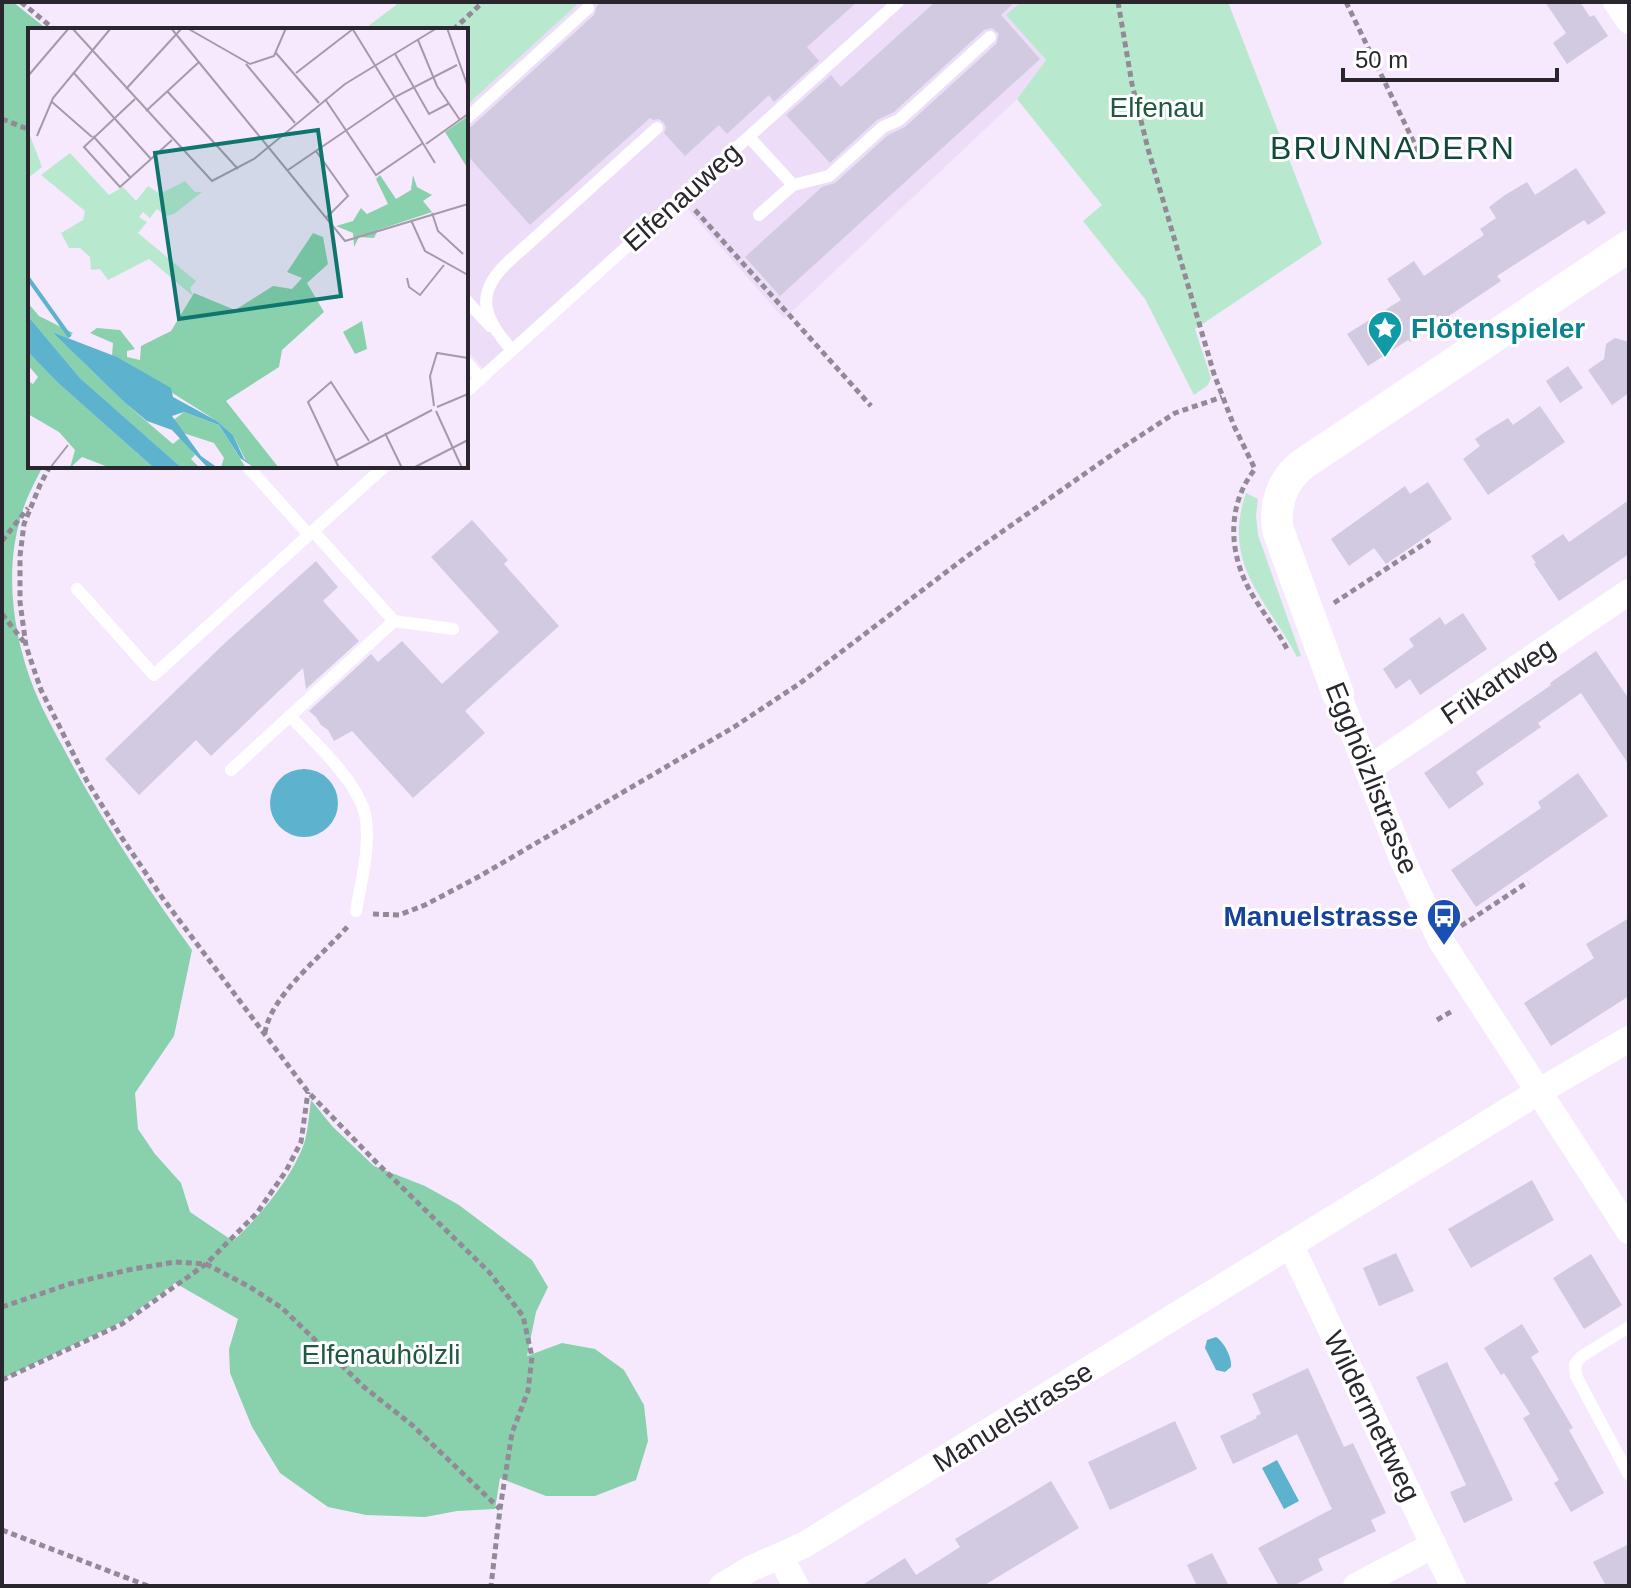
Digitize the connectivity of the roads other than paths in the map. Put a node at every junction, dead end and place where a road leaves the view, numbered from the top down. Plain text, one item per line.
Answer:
1 (898, 2) edge
2 (1616, 2) edge
3 (588, 8) dead end
4 (1629, 21) edge
5 (990, 37) dead end
6 (468, 117) edge
7 (657, 128) dead end
8 (749, 137) junction
9 (793, 185) junction
10 (759, 215) dead end
11 (1629, 246) edge
12 (468, 302) edge
13 (500, 337) junction
14 (512, 350) junction
15 (468, 364) edge
16 (481, 379) junction
17 (468, 390) edge
18 (249, 468) edge
19 (383, 468) edge
20 (311, 533) junction
21 (77, 589) dead end
22 (1629, 592) edge
23 (394, 621) junction
24 (453, 629) dead end
25 (1338, 694) joint
26 (290, 716) junction
27 (231, 770) dead end
28 (1367, 770) junction
29 (356, 911) road end
30 (1629, 1039) edge
31 (1538, 1092) junction
32 (1629, 1231) edge
33 (1291, 1246) junction
34 (1629, 1327) edge
35 (1629, 1475) edge
36 (1434, 1545) junction
37 (780, 1556) junction
38 (722, 1586) edge
39 (796, 1586) edge
40 (1356, 1586) edge
41 (1453, 1586) edge

1 - 8 lane, Elfenauweg
2 - 4 street
3 - 6 lane
5 - 9 lane
7 - 13 lane
8 - 9 lane
8 - 14 lane, Elfenauweg
9 - 10 lane
11 - 25 street, Egghölzlistrasse
12 - 13 lane
13 - 14 lane
14 - 16 lane, Elfenauweg
15 - 16 lane
16 - 17 lane, Elfenauweg
18 - 20 lane
19 - 20 lane
20 - 21 lane
20 - 23 lane
22 - 28 street, Frikartweg
23 - 24 lane
23 - 26 lane
25 - 28 street, Egghölzlistrasse
26 - 27 lane
26 - 29 lane
28 - 31 street, Egghölzlistrasse
30 - 31 street, Manuelstrasse
31 - 32 street, Egghölzlistrasse
31 - 33 street, Manuelstrasse
33 - 36 street, Wildermettweg
33 - 37 street, Manuelstrasse
34 - 35 lane
36 - 40 street
36 - 41 street, Wildermettweg
37 - 38 street, Manuelstrasse
37 - 39 street

